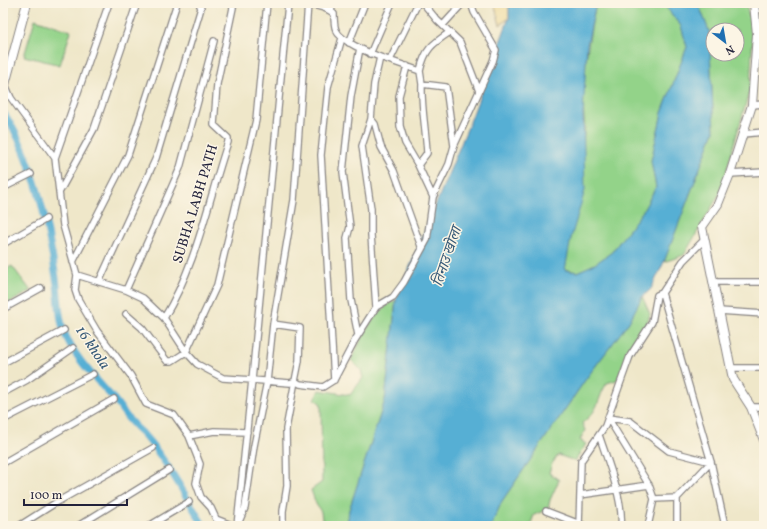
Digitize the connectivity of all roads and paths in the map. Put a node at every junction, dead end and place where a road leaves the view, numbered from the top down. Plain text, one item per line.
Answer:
1 (27, 3) edge
2 (109, 3) edge
3 (137, 3) edge
4 (177, 3) edge
5 (199, 3) edge
6 (234, 3) edge
7 (267, 3) edge
8 (333, 3) edge
9 (365, 3) edge
10 (392, 3) edge
11 (418, 3) edge
12 (424, 3) edge
13 (463, 3) edge
14 (471, 3) edge
15 (754, 3) edge
16 (287, 4) edge
17 (308, 4) edge
18 (331, 11) junction
19 (442, 25) junction
20 (450, 32) junction
21 (760, 34) edge
22 (342, 38) junction
23 (214, 41) dead end
24 (349, 43) junction
25 (360, 48) junction
26 (760, 50) edge
27 (370, 54) junction
28 (380, 57) junction
29 (390, 60) junction
30 (3, 64) edge
31 (407, 66) junction
32 (9, 70) junction
33 (420, 71) junction
34 (422, 84) junction
35 (4, 88) edge
36 (479, 91) junction
37 (764, 104) edge
38 (752, 105) junction
39 (371, 119) junction
40 (764, 132) edge
41 (743, 134) junction
42 (454, 146) junction
43 (55, 158) junction
44 (418, 165) junction
45 (764, 172) edge
46 (31, 174) dead end
47 (730, 174) junction
48 (3, 188) edge
49 (60, 191) junction
50 (433, 197) junction
51 (46, 220) dead end
52 (704, 240) junction
53 (3, 244) edge
54 (422, 249) junction
55 (73, 262) junction
56 (77, 275) junction
57 (99, 282) junction
58 (712, 282) junction
59 (764, 282) edge
60 (41, 288) dead end
61 (126, 290) junction
62 (662, 293) junction
63 (376, 307) junction
64 (3, 309) edge
65 (719, 311) junction
66 (126, 314) dead end
67 (764, 314) edge
68 (164, 318) junction
69 (273, 324) junction
70 (64, 330) dead end
71 (358, 335) junction
72 (73, 348) dead end
73 (186, 352) junction
74 (3, 363) edge
75 (731, 368) junction
76 (764, 368) edge
77 (93, 374) dead end
78 (252, 380) junction
79 (334, 380) junction
80 (267, 381) junction
81 (295, 381) junction
82 (3, 393) edge
83 (114, 399) dead end
84 (750, 407) junction
85 (764, 407) edge
86 (608, 418) junction
87 (3, 420) edge
88 (247, 432) junction
89 (600, 434) junction
90 (189, 436) junction
91 (764, 440) edge
92 (153, 448) dead end
93 (711, 462) junction
94 (3, 464) edge
95 (169, 470) dead end
96 (649, 485) junction
97 (616, 490) junction
98 (580, 495) junction
99 (677, 498) junction
100 (654, 499) junction
101 (189, 502) dead end
102 (546, 511) dead end
103 (581, 525) edge
104 (19, 526) edge
105 (78, 526) edge
106 (149, 526) edge
107 (236, 526) edge
108 (283, 526) edge
109 (621, 526) edge
110 (648, 526) edge
111 (677, 526) edge
112 (726, 526) edge

1 - 32 main road
2 - 43 street
3 - 49 street
4 - 55 street
5 - 57 street
6 - 68 street, SUBHA LABH PATH
7 - 73 street
8 - 18 street
9 - 24 street
10 - 27 street
11 - 29 street
12 - 19 street
13 - 19 street
14 - 36 street
15 - 21 main road
16 - 17 street
16 - 78 street
17 - 18 street
17 - 69 street
18 - 22 street
19 - 20 street
20 - 33 street
20 - 36 street
21 - 26 main road
22 - 24 street
22 - 79 street
23 - 61 street
24 - 25 street
25 - 27 street
25 - 71 street
26 - 38 main road
27 - 28 street
28 - 29 street
28 - 39 street
29 - 31 street
30 - 32 street
31 - 33 street
31 - 44 street
32 - 35 main road
33 - 34 street
34 - 42 street
34 - 44 street
35 - 43 street
36 - 42 street
37 - 38 street
38 - 41 main road
39 - 54 street
39 - 63 street
40 - 41 street
41 - 47 main road
42 - 50 street
43 - 49 street
44 - 50 street
45 - 47 street
46 - 48 street
47 - 52 main road
49 - 55 street
50 - 54 street
51 - 53 street
52 - 58 main road
52 - 62 street
54 - 63 street
55 - 56 street
56 - 57 street
56 - 90 street
57 - 61 street
58 - 59 street
58 - 65 main road
60 - 64 street
61 - 68 street
62 - 86 street
62 - 93 street
63 - 71 street
65 - 67 street
65 - 75 main road
66 - 73 street
68 - 73 street
69 - 80 street
69 - 81 street
70 - 74 street
71 - 79 street
72 - 82 street
73 - 78 street
75 - 76 street
75 - 84 main road
77 - 87 street
78 - 80 street
78 - 88 street
79 - 81 street
80 - 81 street
80 - 107 street
81 - 108 street
83 - 94 street
84 - 85 street
84 - 91 main road
86 - 89 street
86 - 93 street
86 - 96 street
88 - 90 street
88 - 107 street
89 - 97 street
89 - 98 street
90 - 107 street
92 - 104 street
93 - 99 street
93 - 112 street
95 - 105 street
96 - 97 street
96 - 100 street
97 - 98 street
97 - 109 street
98 - 103 street
99 - 100 street
99 - 111 street
100 - 110 street
101 - 106 street
102 - 103 street

